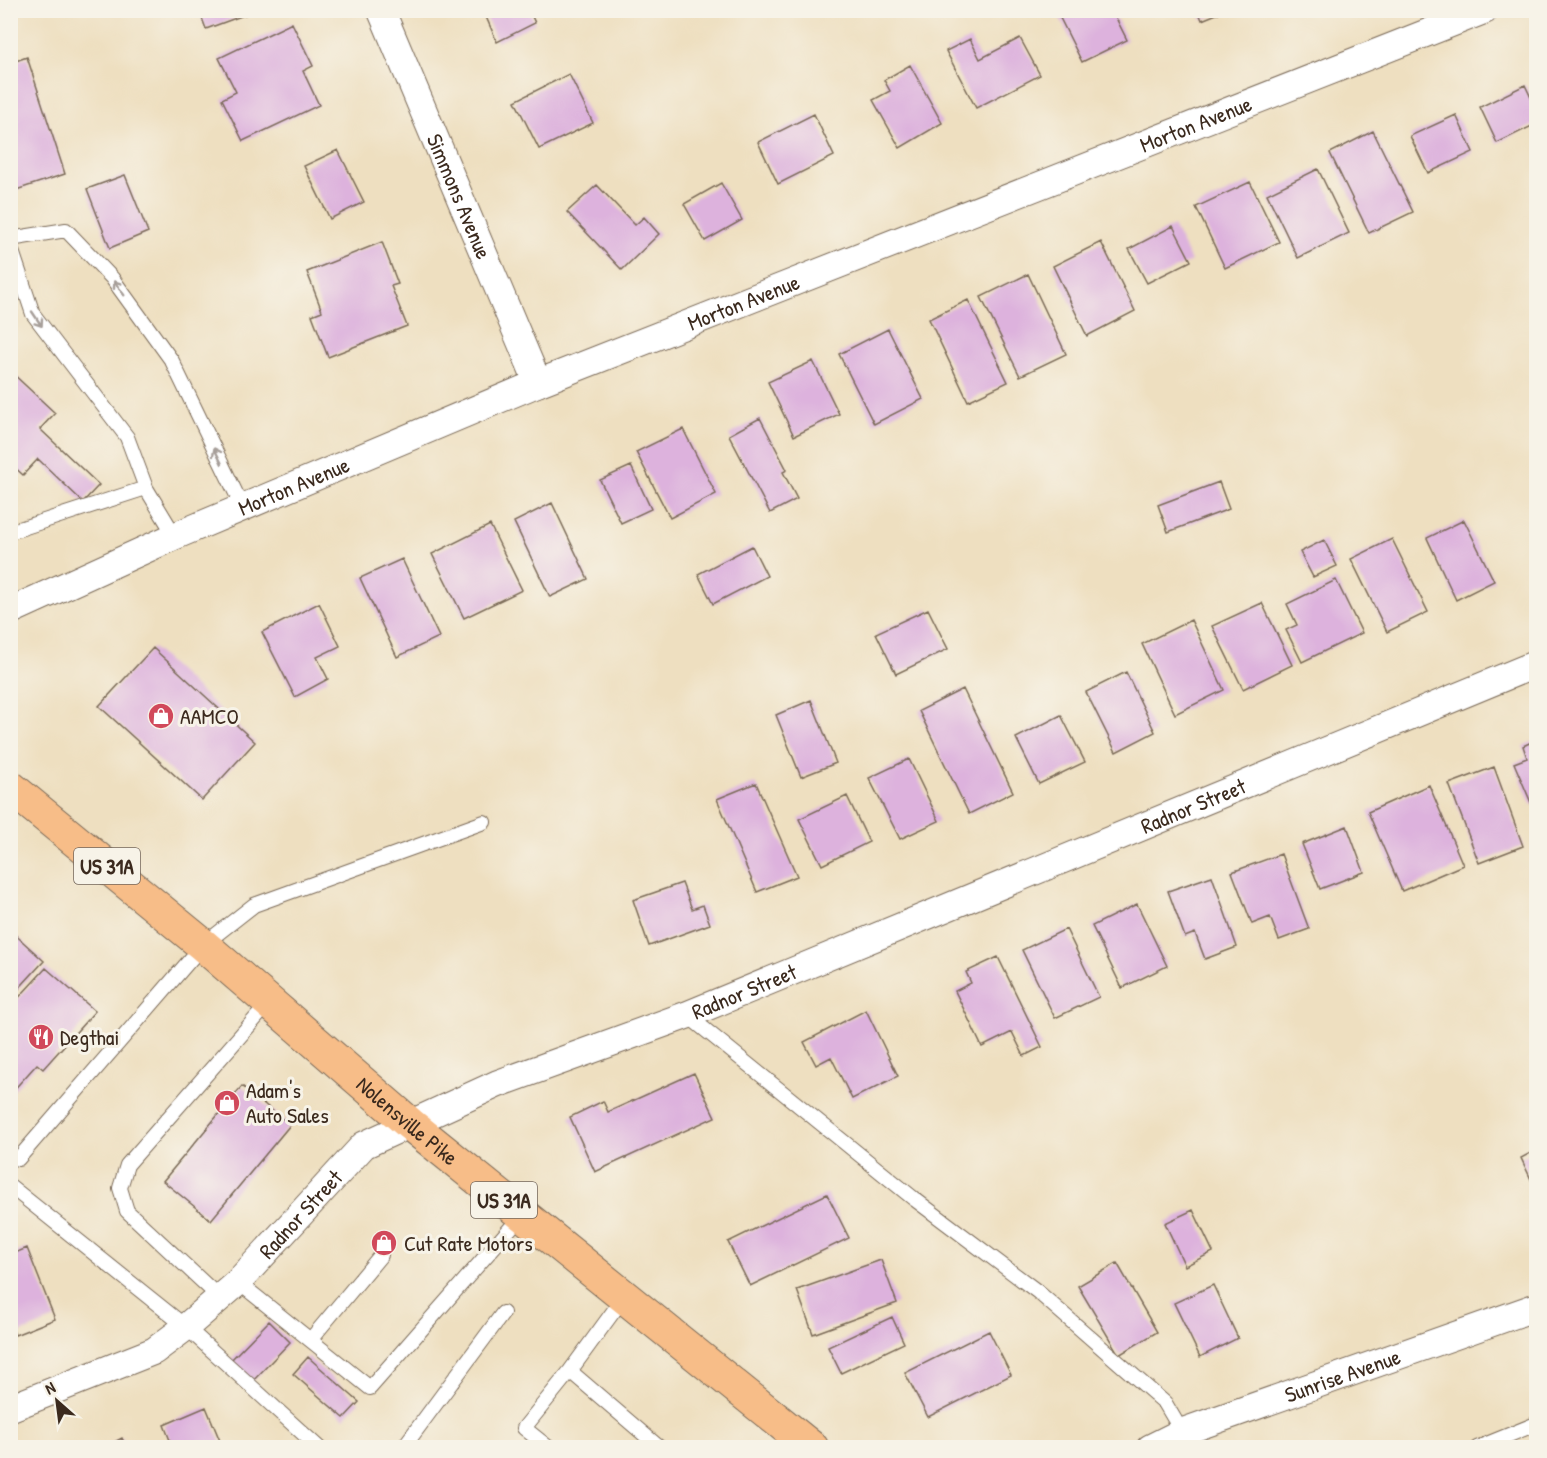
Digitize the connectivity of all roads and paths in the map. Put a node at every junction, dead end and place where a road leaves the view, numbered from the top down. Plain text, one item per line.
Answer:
1 (381, 10) edge
2 (1485, 10) edge
3 (10, 239) edge
4 (10, 244) edge
5 (538, 383) junction
6 (146, 488) junction
7 (243, 508) junction
8 (10, 532) edge
9 (175, 536) junction
10 (10, 611) edge
11 (1536, 664) edge
12 (10, 787) edge
13 (484, 822) dead end
14 (203, 945) junction
15 (269, 1003) junction
16 (687, 1015) junction
17 (410, 1124) junction
18 (18, 1159) dead end
19 (10, 1186) edge
20 (522, 1215) junction
21 (381, 1256) dead end
22 (229, 1290) junction
23 (624, 1297) junction
24 (1536, 1307) edge
25 (503, 1313) dead end
26 (186, 1327) junction
27 (311, 1339) junction
28 (570, 1371) junction
29 (10, 1408) edge
30 (1536, 1424) edge
31 (1182, 1432) junction
32 (319, 1448) edge
33 (403, 1448) edge
34 (549, 1448) edge
35 (660, 1448) edge
36 (812, 1448) edge
37 (1150, 1448) edge
38 (1477, 1448) edge

1 - 5 street, Simmons Avenue
2 - 5 street, Morton Avenue
7 -> 3 lane
4 -> 6 lane
5 - 7 street, Morton Avenue
6 - 8 lane
6 - 9 lane
7 - 9 street, Morton Avenue
9 - 10 street, Morton Avenue
11 - 16 street, Radnor Street
12 - 14 main road, Nolensville Pike / US 31A
13 - 14 lane
14 - 15 main road, Nolensville Pike / US 31A
14 - 18 lane
15 - 17 main road, Nolensville Pike / US 31A
15 - 22 lane
16 - 17 street, Radnor Street
16 - 31 lane
17 - 20 main road, Nolensville Pike / US 31A
17 - 22 street, Radnor Street
19 - 26 lane
20 - 23 main road, Nolensville Pike / US 31A
20 - 27 lane
21 - 27 lane
22 - 26 street, Radnor Street
22 - 27 lane
23 - 28 lane
23 - 36 main road, Nolensville Pike / US 31A
24 - 31 street, Sunrise Avenue
25 - 33 lane
26 - 29 street, Radnor Street
26 - 32 lane
28 - 34 lane
28 - 35 lane
30 - 38 lane
31 - 37 street, Sunrise Avenue

